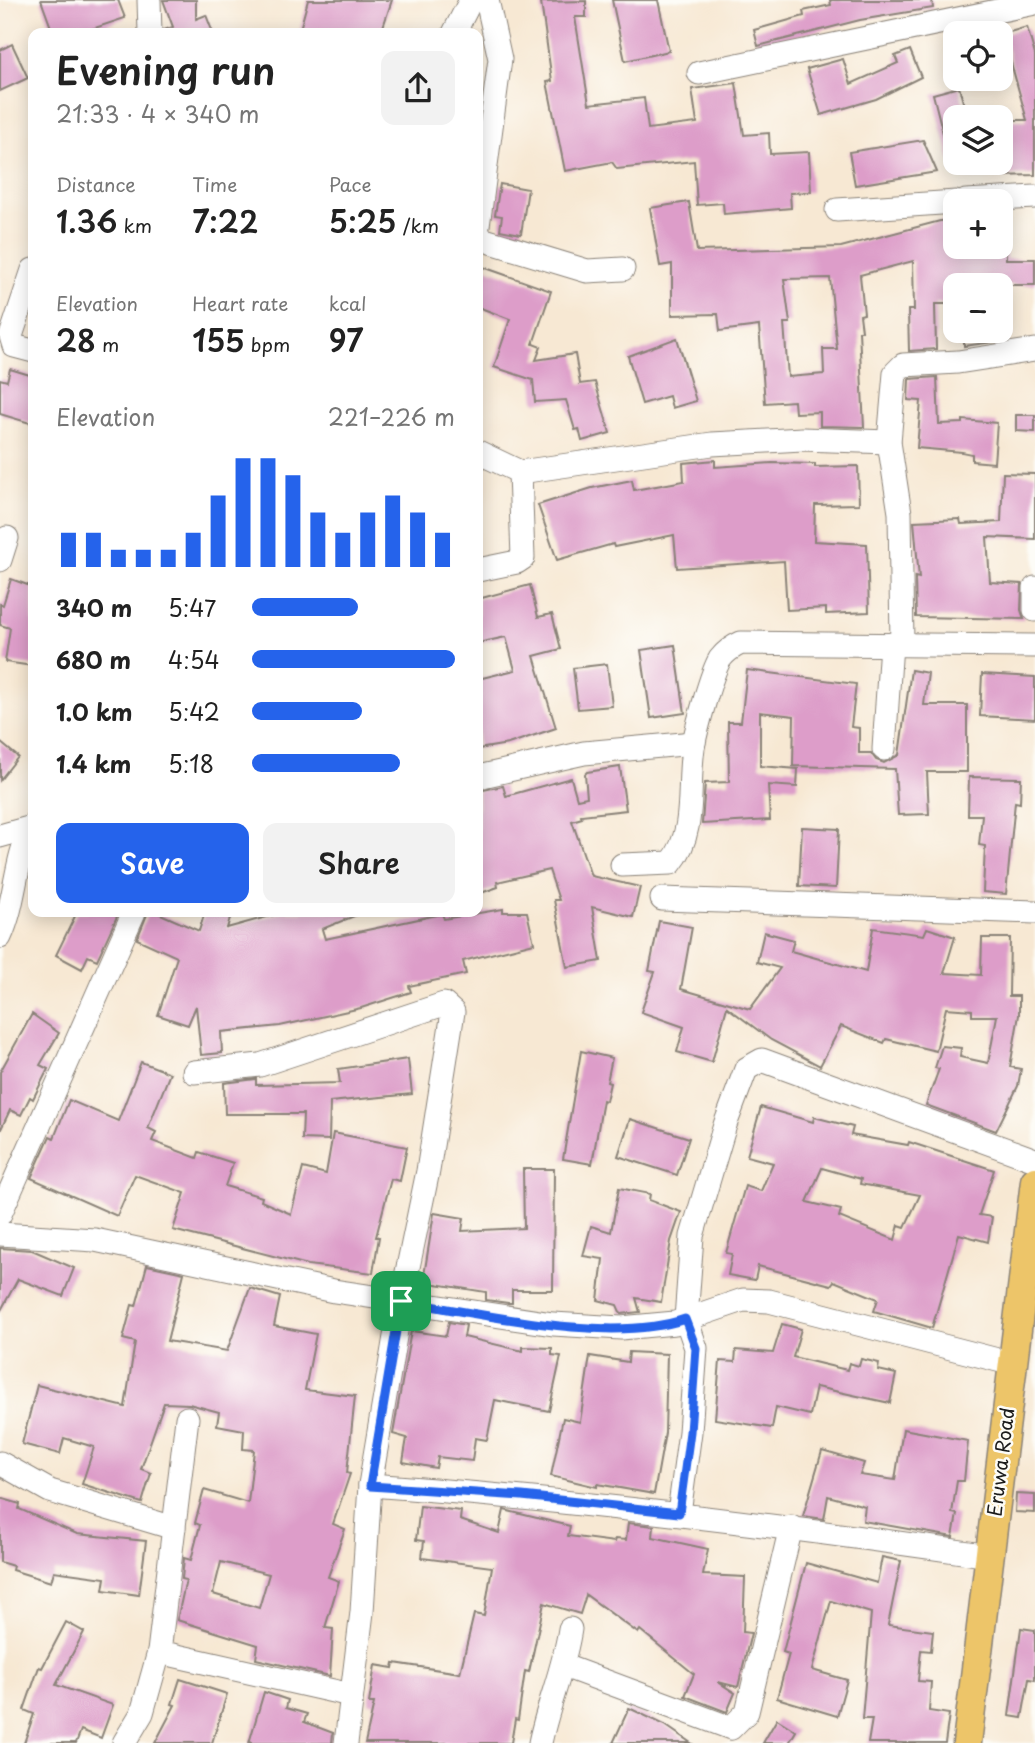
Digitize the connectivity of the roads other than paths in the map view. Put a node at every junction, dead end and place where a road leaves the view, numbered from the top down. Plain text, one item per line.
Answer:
1 (149, 0) edge
2 (471, 0) edge
3 (487, 0) edge
4 (1035, 3) edge
5 (150, 28) edge
6 (457, 28) edge
7 (699, 73) dead end
8 (483, 188) edge
9 (1035, 197) edge
10 (1013, 198) edge
11 (943, 203) edge
12 (836, 210) dead end
13 (483, 240) edge
14 (623, 269) dead end
15 (28, 282) edge
16 (6, 334) edge
17 (28, 350) edge
18 (1035, 350) edge
19 (890, 442) junction
20 (483, 454) edge
21 (520, 472) junction
22 (483, 569) edge
23 (1035, 588) edge
24 (1035, 610) edge
25 (897, 644) junction
26 (1035, 646) edge
27 (694, 743) junction
28 (884, 749) dead end
29 (483, 776) edge
30 (28, 828) edge
31 (0, 837) edge
32 (28, 838) edge
33 (20, 856) junction
34 (622, 865) dead end
35 (663, 899) dead end
36 (1035, 912) edge
37 (132, 917) edge
38 (0, 936) edge
39 (194, 1072) dead end
40 (1035, 1160) edge
41 (1035, 1181) edge
42 (0, 1214) edge
43 (0, 1234) edge
44 (1031, 1251) edge
45 (401, 1301) junction
46 (685, 1319) junction
47 (1013, 1364) junction
48 (187, 1418) dead end
49 (0, 1463) edge
50 (370, 1486) junction
51 (679, 1513) junction
52 (791, 1527) junction
53 (174, 1528) junction
54 (990, 1556) junction
55 (570, 1629) dead end
56 (159, 1652) junction
57 (564, 1666) junction
58 (351, 1695) junction
59 (124, 1743) edge
60 (346, 1743) edge
61 (540, 1743) edge
62 (967, 1743) edge

1 - 5 street
2 - 6 street
3 - 8 street
4 - 7 street
9 - 10 street
11 - 12 street
13 - 14 street
15 - 16 street
16 - 17 street
18 - 19 street
19 - 21 street
19 - 25 street
20 - 21 street
21 - 22 street
23 - 24 street
25 - 26 street
25 - 27 street
25 - 28 street
27 - 29 street
27 - 34 street
30 - 31 street
31 - 33 street
32 - 33 street
33 - 38 street
35 - 36 street
37 - 42 street
39 - 45 street
40 - 46 street
41 - 44 main road, Eruwa Road
43 - 45 street
44 - 47 main road, Eruwa Road
45 - 46 street
45 - 50 street
46 - 47 street
46 - 51 street
47 - 54 main road, Eruwa Road
48 - 53 street
49 - 53 street
50 - 51 street
50 - 58 street
51 - 52 street
52 - 54 street
52 - 57 street
53 - 56 street
54 - 62 main road, Eruwa Road
55 - 57 street
56 - 58 street
56 - 59 street
57 - 61 street
58 - 60 street

